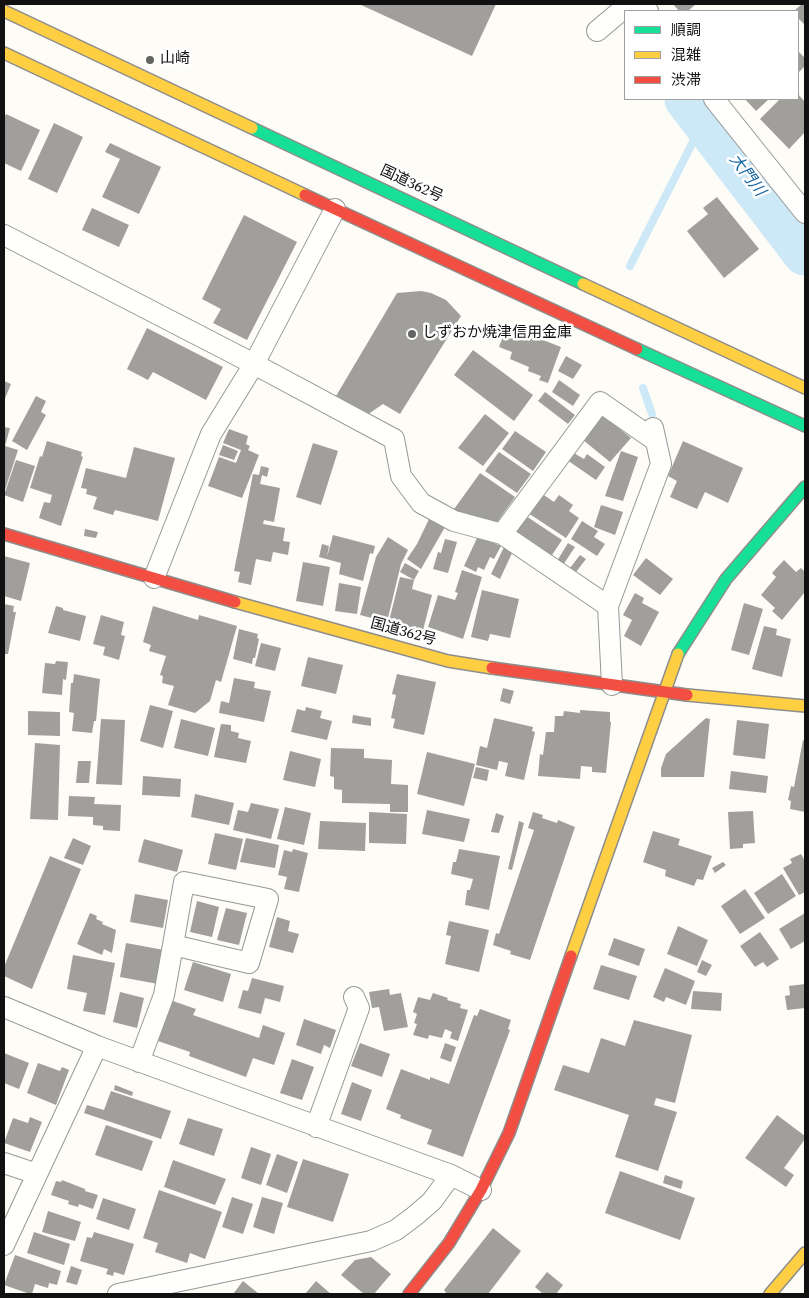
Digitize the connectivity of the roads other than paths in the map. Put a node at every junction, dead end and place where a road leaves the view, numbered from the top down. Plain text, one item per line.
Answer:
1 (629, 4) edge
2 (4, 11) edge
3 (597, 31) dead end
4 (4, 53) edge
5 (715, 100) edge
6 (335, 209) junction
7 (805, 213) edge
8 (4, 235) edge
9 (254, 364) junction
10 (805, 388) edge
11 (805, 426) edge
12 (805, 487) edge
13 (4, 534) edge
14 (502, 534) junction
15 (154, 578) junction
16 (608, 606) junction
17 (612, 685) junction
18 (663, 693) junction
19 (805, 706) edge
20 (173, 945) junction
21 (354, 997) dead end
22 (4, 1007) edge
23 (97, 1046) junction
24 (139, 1062) junction
25 (316, 1126) junction
26 (4, 1163) edge
27 (37, 1174) junction
28 (450, 1175) junction
29 (481, 1190) junction
30 (4, 1245) edge
31 (805, 1253) edge
32 (118, 1294) edge
33 (409, 1294) edge
34 (770, 1294) edge

1 - 3 street
2 - 10 main road, 国道362号
4 - 6 main road
5 - 7 street
6 - 9 street
6 - 11 main road
8 - 9 street
9 - 14 street
9 - 15 street
12 - 18 main road
13 - 15 main road, 国道362号
14 - 16 street
14 - 16 street
15 - 17 main road, 国道362号
16 - 17 street
17 - 18 main road, 国道362号
18 - 19 main road, 国道362号
18 - 29 main road
20 - 20 street
20 - 24 street
21 - 25 street
22 - 23 street
23 - 24 street
23 - 27 street
24 - 25 street
25 - 28 street
26 - 27 street
27 - 30 street
28 - 29 street
28 - 32 street
29 - 33 main road
31 - 34 main road

